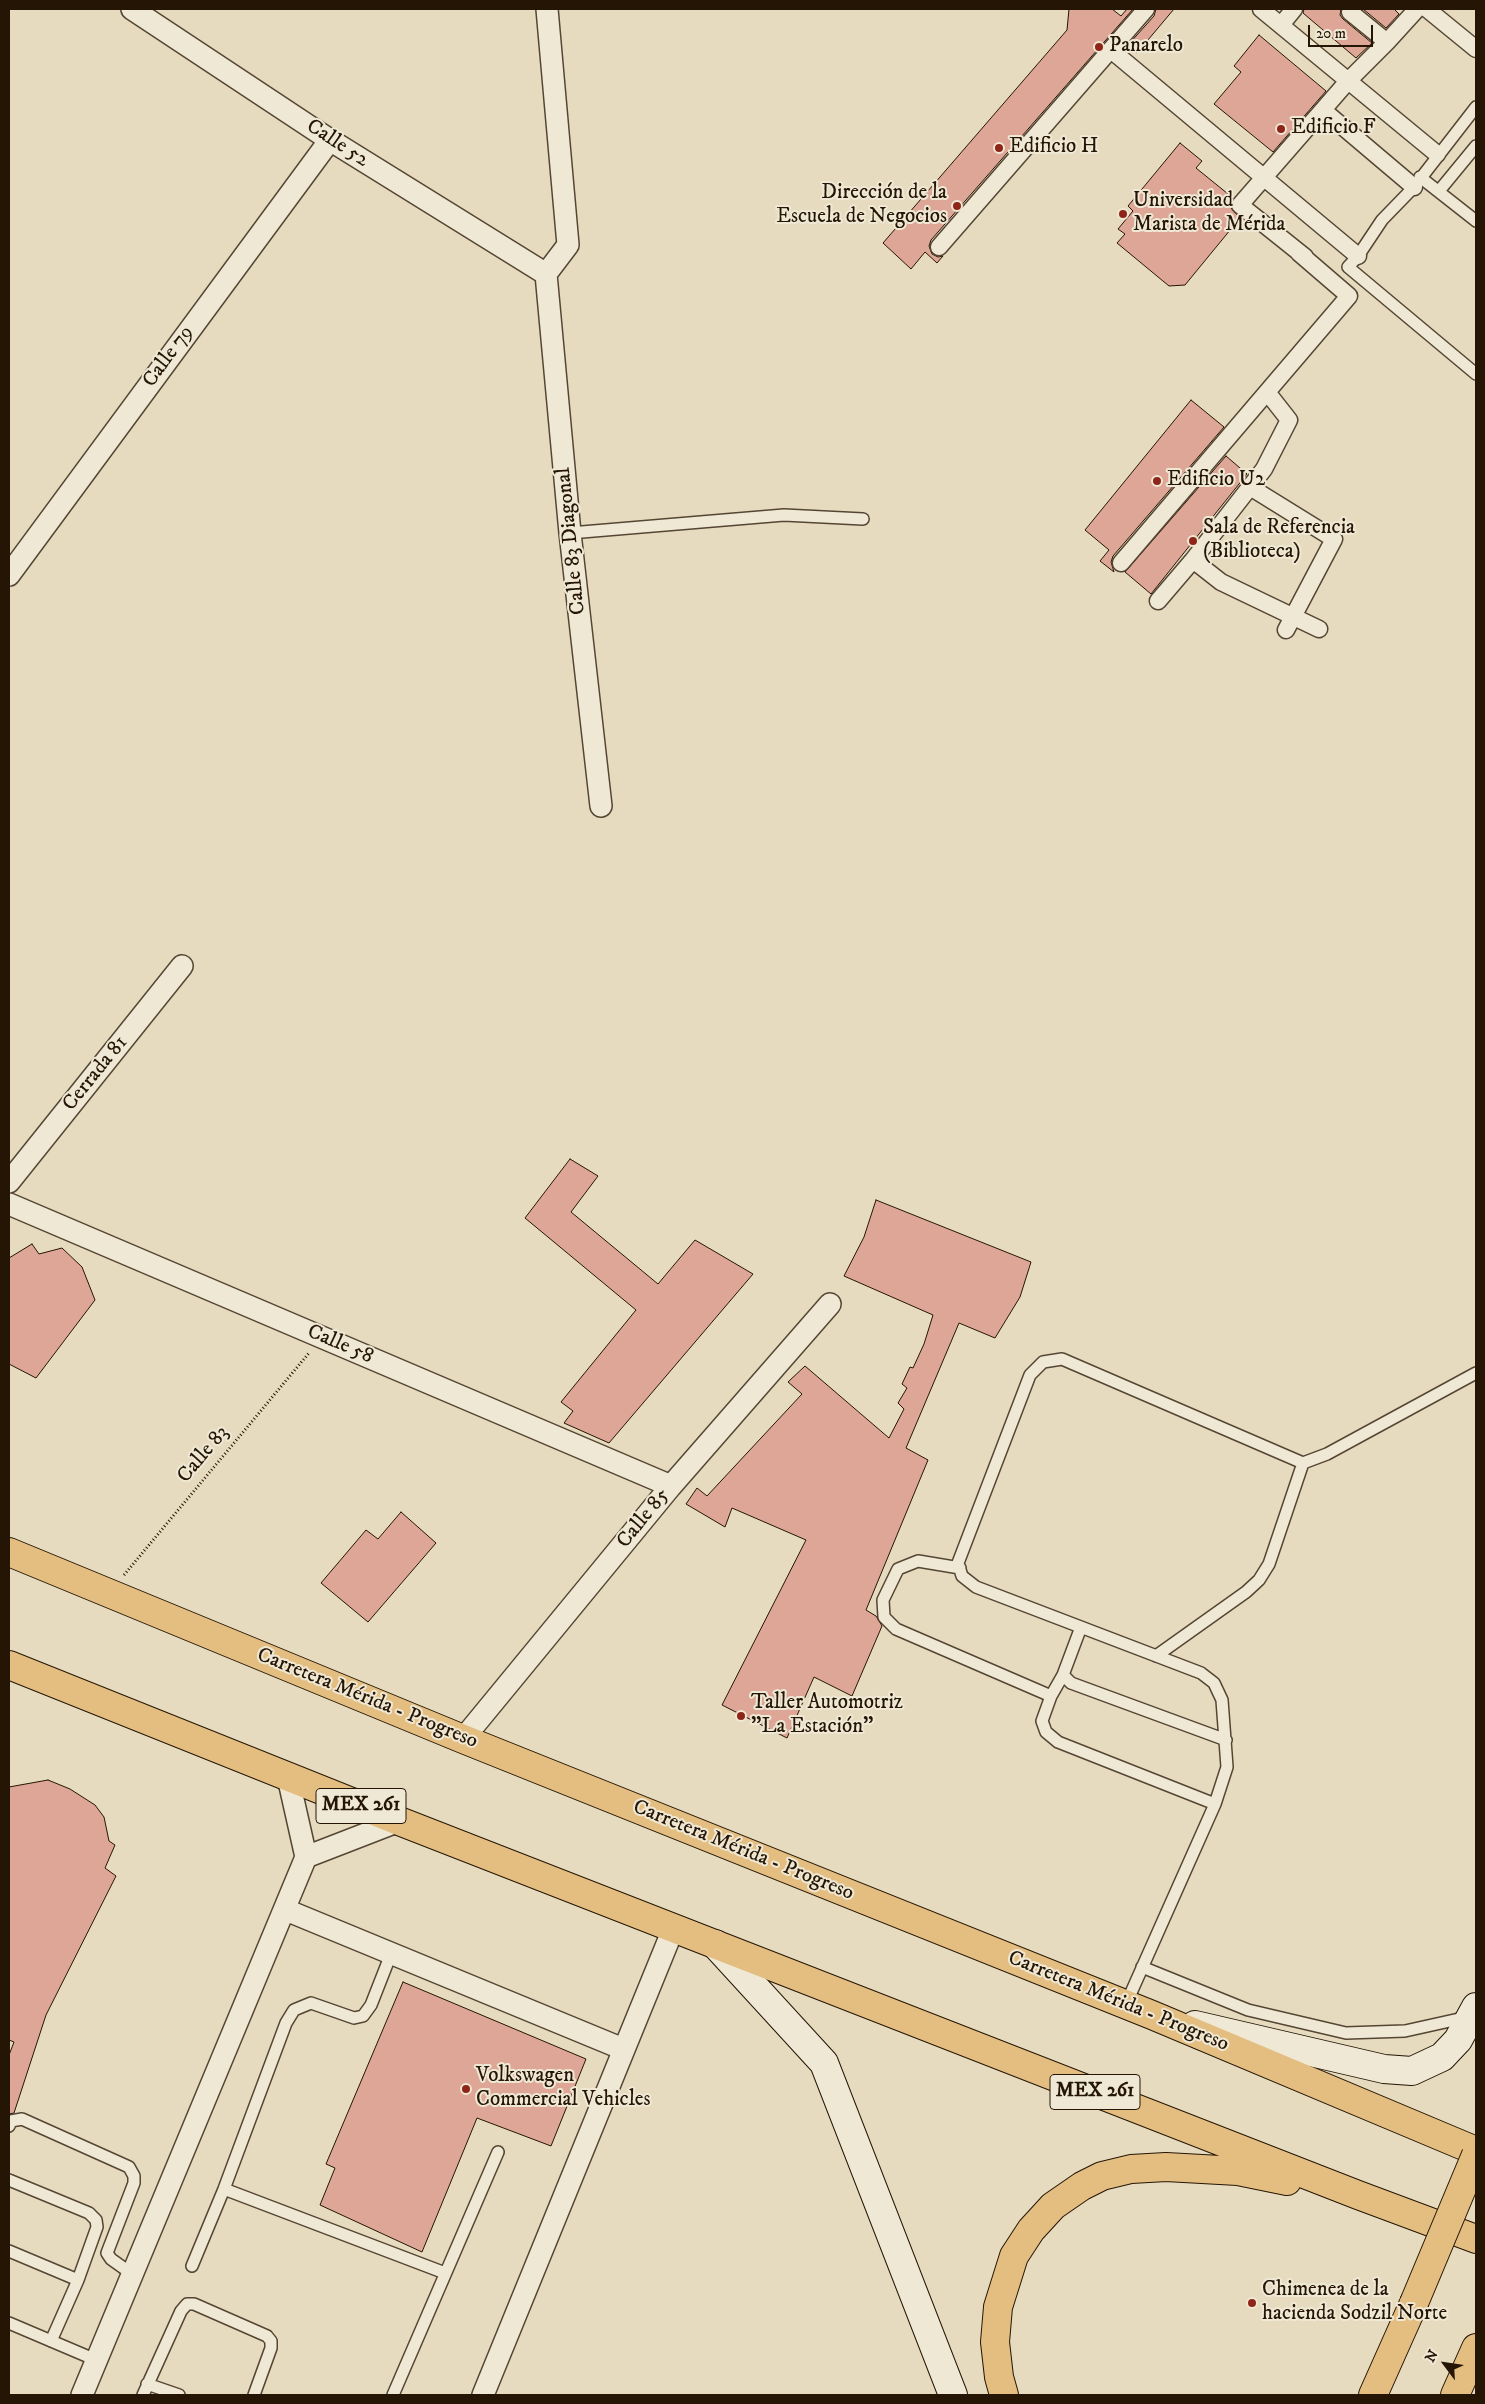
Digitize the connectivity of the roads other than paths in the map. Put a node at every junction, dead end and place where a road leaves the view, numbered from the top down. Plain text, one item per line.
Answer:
1 (132, 9) edge
2 (547, 9) edge
3 (1146, 9) edge
4 (1261, 9) edge
5 (1294, 9) edge
6 (1417, 9) edge
7 (1427, 9) edge
8 (1350, 10) edge
9 (1280, 25) junction
10 (1388, 42) junction
11 (1476, 49) edge
12 (1111, 50) junction
13 (1348, 81) junction
14 (1476, 107) edge
15 (1323, 110) junction
16 (330, 140) junction
17 (1476, 146) edge
18 (1437, 154) junction
19 (1264, 178) junction
20 (1417, 182) junction
21 (1439, 191) junction
22 (1476, 221) edge
23 (939, 246) dead end
24 (1358, 256) junction
25 (546, 274) junction
26 (1476, 374) edge
27 (1267, 392) junction
28 (1250, 487) junction
29 (863, 519) dead end
30 (570, 533) junction
31 (1193, 560) junction
32 (1121, 563) dead end
33 (9, 575) edge
34 (1158, 601) dead end
35 (1319, 628) dead end
36 (1286, 630) dead end
37 (601, 806) dead end
38 (182, 966) dead end
39 (9, 1182) edge
40 (9, 1204) edge
41 (830, 1304) dead end
42 (1476, 1373) edge
43 (1303, 1463) junction
44 (671, 1486) junction
45 (9, 1552) edge
46 (960, 1568) junction
47 (1081, 1627) junction
48 (1156, 1656) junction
49 (9, 1665) edge
50 (1064, 1675) junction
51 (1052, 1696) junction
52 (463, 1739) junction
53 (1226, 1740) junction
54 (288, 1777) junction
55 (1216, 1804) junction
56 (399, 1821) junction
57 (306, 1857) junction
58 (286, 1910) junction
59 (674, 1927) junction
60 (715, 1944) junction
61 (391, 1954) junction
62 (1142, 1967) junction
63 (1126, 2004) junction
64 (1474, 2011) edge
65 (1152, 2014) junction
66 (623, 2049) junction
67 (9, 2126) edge
68 (1476, 2151) edge
69 (498, 2152) dead end
70 (1476, 2155) edge
71 (9, 2180) edge
72 (224, 2189) junction
73 (1358, 2195) junction
74 (1476, 2239) edge
75 (9, 2251) edge
76 (192, 2266) dead end
77 (444, 2273) junction
78 (132, 2274) junction
79 (78, 2280) junction
80 (9, 2323) edge
81 (51, 2341) junction
82 (1476, 2348) edge
83 (96, 2360) junction
84 (148, 2384) junction
85 (1378, 2384) edge
86 (950, 2393) edge
87 (486, 2394) edge
88 (82, 2395) edge
89 (143, 2395) edge
90 (180, 2395) edge
91 (254, 2395) edge
92 (393, 2395) edge
93 (1004, 2395) edge
94 (1359, 2395) edge
95 (1456, 2395) edge

1 - 16 street, Calle 52
2 - 25 street
3 - 12 street
4 - 9 street
5 - 9 street
6 - 10 street
7 - 11 street
8 - 10 street
9 - 13 street
10 - 13 street
12 - 19 street
12 - 23 street
13 - 15 street
13 - 18 street
14 - 18 lane
15 - 19 street
15 - 20 street
16 - 25 street, Calle 52
16 - 33 street, Calle 79
17 - 21 lane
18 - 20 lane
19 - 24 street
19 - 27 street
20 - 21 lane
20 - 24 lane
21 - 22 lane
24 - 26 lane
25 - 30 street, Calle 83 Diagonal
27 - 28 street
27 - 32 street
28 - 31 street
28 - 36 street
29 - 30 lane
30 - 37 street, Calle 83 Diagonal
31 - 34 street
31 - 35 street
38 - 39 street, Cerrada 81
40 - 44 street, Calle 58
41 - 44 street, Calle 85
42 - 43 lane
43 - 46 lane
43 - 48 lane
44 - 52 street, Calle 85
45 - 52 highway, Carretera Mérida - Progreso
46 - 47 lane
46 - 51 lane
47 - 48 lane
47 - 50 lane
48 - 53 lane
49 - 54 highway, MEX 261
50 - 51 lane
50 - 53 lane
51 - 55 lane
52 - 63 highway, Carretera Mérida - Progreso
53 - 55 lane
54 - 56 highway, MEX 261
54 - 57 street
55 - 62 lane
56 - 57 street
56 - 59 highway, MEX 261
57 - 58 street
58 - 61 street
58 - 78 street
59 - 60 highway, MEX 261
59 - 66 street
60 - 73 highway, MEX 261
60 - 86 main road
61 - 66 street
61 - 72 lane
62 - 63 lane
62 - 64 lane
63 - 65 highway, Carretera Mérida - Progreso
64 - 65 main road
65 - 68 highway, Carretera Mérida - Progreso
66 - 87 street
67 - 78 lane
69 - 77 lane
70 - 85 highway, bridge
71 - 79 lane
72 - 76 lane
72 - 77 lane
73 - 74 highway, MEX 261
73 - 93 highway
75 - 79 lane
77 - 92 lane
78 - 83 street
79 - 81 lane
80 - 81 lane
81 - 83 lane
82 - 95 highway
83 - 88 street
84 - 89 lane
84 - 90 lane
84 - 91 lane
85 - 94 highway

